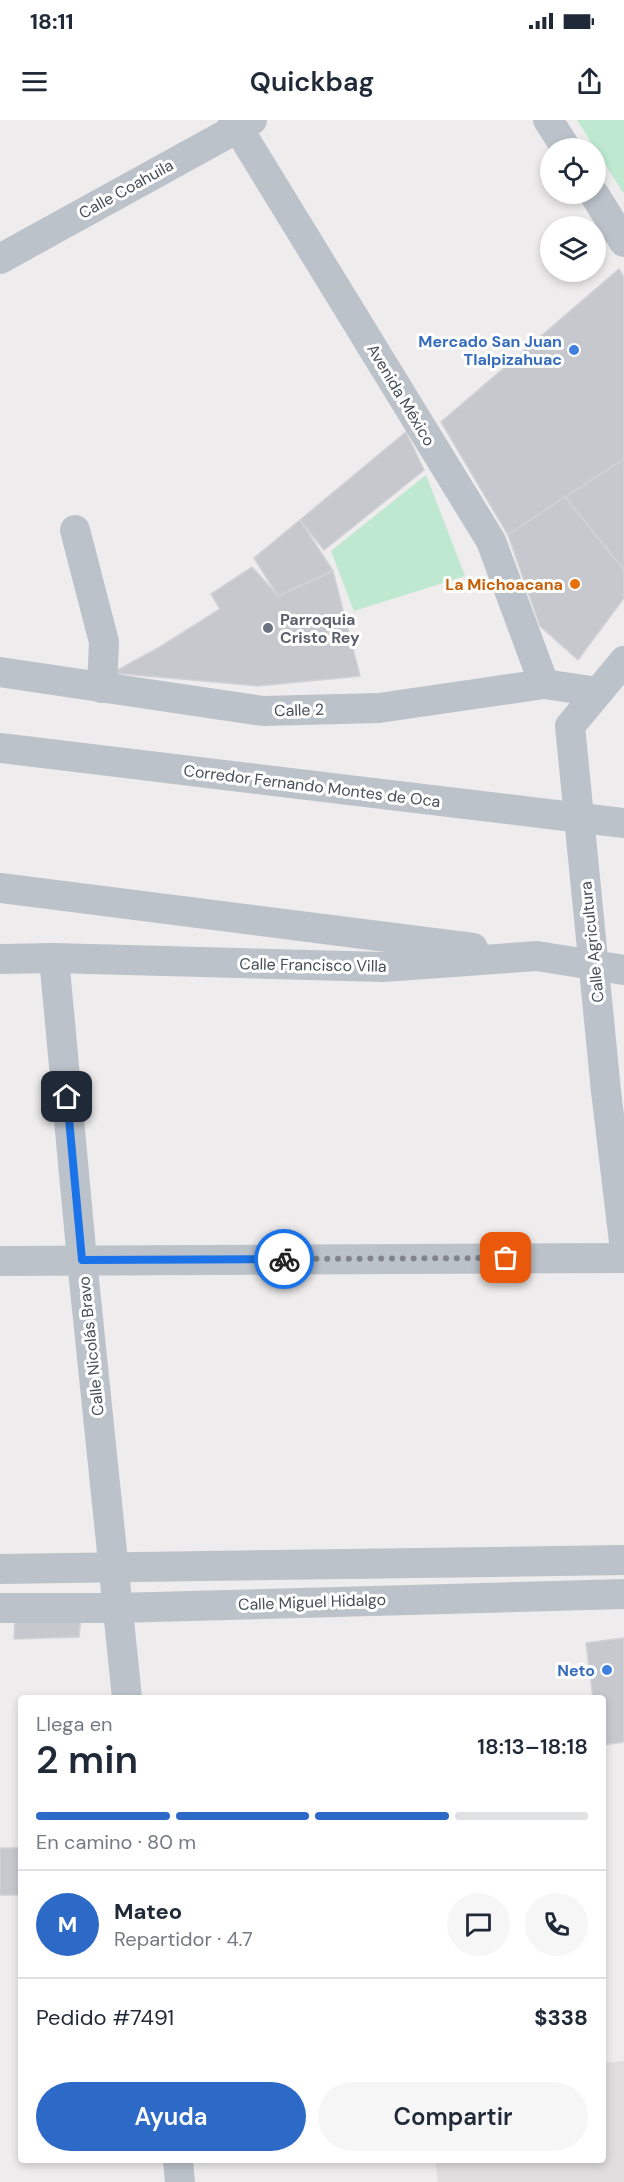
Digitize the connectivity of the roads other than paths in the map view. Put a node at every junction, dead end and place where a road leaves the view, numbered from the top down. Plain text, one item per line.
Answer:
1 (548, 120) edge
2 (241, 123) edge
3 (560, 138) edge
4 (600, 204) edge
5 (624, 242) edge
6 (0, 259) edge
7 (75, 530) dead end
8 (624, 661) edge
9 (0, 672) edge
10 (544, 684) junction
11 (102, 687) junction
12 (597, 692) junction
13 (0, 748) edge
14 (624, 824) edge
15 (0, 888) edge
16 (537, 956) junction
17 (0, 958) edge
18 (54, 958) junction
19 (624, 970) edge
20 (624, 1242) edge
21 (624, 1258) edge
22 (82, 1260) junction
23 (0, 1261) edge
24 (624, 1560) edge
25 (113, 1567) junction
26 (0, 1569) edge
27 (624, 1594) edge
28 (0, 1608) edge
29 (117, 1608) junction
30 (127, 1695) edge
31 (177, 2163) edge
32 (180, 2182) edge

1 - 3 street
2 - 6 street, Calle Coahuila
2 - 10 street, Avenida México
4 - 5 street
7 - 11 street
8 - 12 street, Calle Agricultura
9 - 11 street, Calle 2
10 - 11 street, Calle 2
10 - 12 street, Calle 2
12 - 20 street, Calle Agricultura
13 - 14 street, Corredor Fernando Montes de Oca
15 - 16 street
16 - 18 street, Calle Francisco Villa
16 - 19 street, Calle Francisco Villa
17 - 18 street, Calle Francisco Villa
18 - 22 street, Calle Nicolás Bravo
21 - 22 street
22 - 23 street
22 - 25 street, Calle Nicolás Bravo
24 - 25 street
25 - 26 street
25 - 29 street, Calle Nicolás Bravo
27 - 29 street, Calle Miguel Hidalgo
28 - 29 street, Calle Miguel Hidalgo
29 - 30 street, Calle Nicolás Bravo
31 - 32 street

